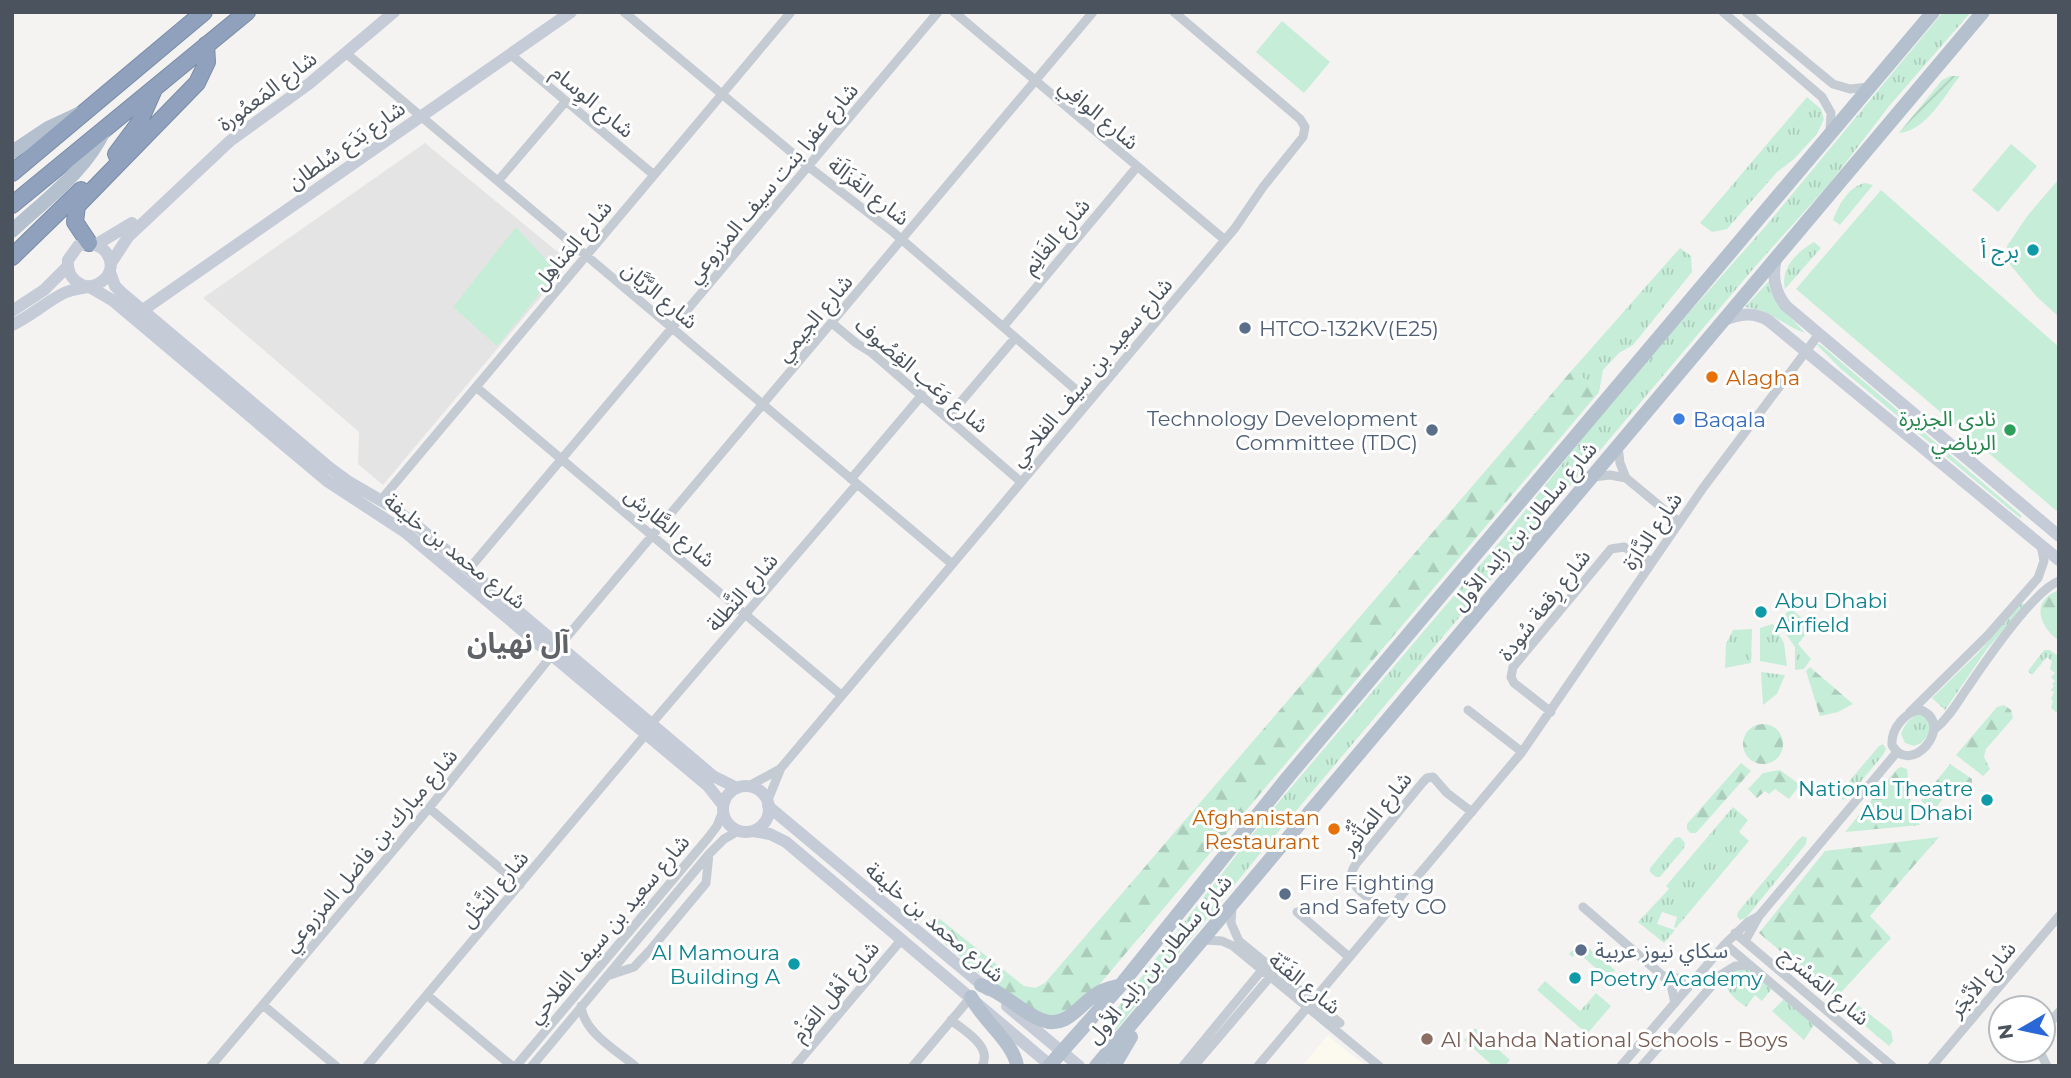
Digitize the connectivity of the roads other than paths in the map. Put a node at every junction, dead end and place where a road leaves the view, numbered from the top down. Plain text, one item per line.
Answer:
1 (204, 12) edge
2 (247, 12) edge
3 (394, 12) edge
4 (570, 12) edge
5 (624, 12) edge
6 (939, 12) edge
7 (954, 12) edge
8 (1093, 12) edge
9 (1174, 12) edge
10 (1723, 12) edge
11 (1746, 12) edge
12 (1933, 12) edge
13 (1983, 12) edge
14 (786, 14) edge
15 (1778, 39) junction
16 (206, 45) junction
17 (1769, 50) junction
18 (347, 54) junction
19 (510, 54) junction
20 (1035, 83) junction
21 (1870, 86) junction
22 (155, 87) junction
23 (722, 94) junction
24 (566, 101) junction
25 (89, 110) junction
26 (421, 116) junction
27 (105, 128) junction
28 (1828, 136) junction
29 (12, 152) edge
30 (809, 167) junction
31 (1136, 168) junction
32 (12, 173) edge
33 (654, 175) junction
34 (498, 181) junction
35 (164, 201) junction
36 (12, 205) edge
37 (12, 231) edge
38 (902, 240) junction
39 (1225, 240) junction
40 (93, 243) junction
41 (586, 256) junction
42 (12, 257) edge
43 (1776, 258) junction
44 (67, 267) junction
45 (110, 267) junction
46 (86, 286) junction
47 (143, 310) junction
48 (12, 311) edge
49 (1723, 320) junction
50 (832, 323) junction
51 (12, 325) edge
52 (1003, 327) junction
53 (673, 328) junction
54 (1819, 334) junction
55 (1015, 338) junction
56 (1804, 351) junction
57 (476, 387) junction
58 (922, 395) junction
59 (1089, 401) junction
60 (763, 405) junction
61 (948, 417) junction
62 (1618, 446) junction
63 (562, 459) junction
64 (1593, 477) junction
65 (1626, 478) junction
66 (854, 481) junction
67 (1021, 482) junction
68 (381, 500) junction
69 (2033, 514) junction
70 (1679, 522) junction
71 (2022, 528) junction
72 (653, 536) junction
73 (2059, 536) edge
74 (2041, 545) junction
75 (2059, 559) edge
76 (1652, 562) junction
77 (951, 563) junction
78 (469, 569) junction
79 (2059, 581) edge
80 (746, 614) junction
81 (556, 650) junction
82 (841, 695) junction
83 (1468, 710) dead end
84 (1551, 712) junction
85 (1909, 713) junction
86 (649, 728) junction
87 (1935, 729) junction
88 (1522, 752) junction
89 (1897, 752) junction
90 (781, 768) junction
91 (742, 787) junction
92 (768, 804) junction
93 (429, 808) junction
94 (723, 808) junction
95 (1472, 812) junction
96 (738, 831) junction
97 (753, 831) junction
98 (709, 855) junction
99 (520, 885) junction
100 (1233, 904) junction
101 (1583, 907) dead end
102 (1297, 912) dead end
103 (1388, 912) junction
104 (1759, 916) junction
105 (2059, 916) edge
106 (1735, 933) junction
107 (902, 939) junction
108 (1204, 940) junction
109 (1745, 941) junction
110 (1725, 944) junction
111 (1349, 957) junction
112 (1750, 965) junction
113 (1266, 973) junction
114 (607, 976) junction
115 (1663, 976) junction
116 (1695, 980) junction
117 (981, 985) junction
118 (1120, 986) junction
119 (1803, 990) junction
120 (1703, 994) junction
121 (427, 995) junction
122 (971, 997) junction
123 (1793, 1000) junction
124 (1310, 1003) junction
125 (1675, 1003) junction
126 (263, 1005) junction
127 (581, 1006) junction
128 (1142, 1010) junction
129 (951, 1020) junction
130 (567, 1023) junction
131 (1340, 1023) dead end
132 (590, 1028) junction
133 (1062, 1051) junction
134 (1050, 1065) edge
135 (211, 1066) edge
136 (336, 1066) edge
137 (367, 1066) edge
138 (514, 1066) edge
139 (532, 1066) edge
140 (635, 1066) edge
141 (795, 1066) edge
142 (913, 1066) edge
143 (982, 1066) edge
144 (1017, 1066) edge
145 (1079, 1066) edge
146 (1096, 1066) edge
147 (1114, 1066) edge
148 (1183, 1066) edge
149 (1194, 1066) edge
150 (1258, 1066) edge
151 (1379, 1066) edge
152 (1621, 1066) edge
153 (1642, 1066) edge
154 (1870, 1066) edge
155 (1892, 1066) edge
156 (1932, 1066) edge

1 - 25 highway
2 - 16 highway
3 - 18 main road, شارع المَعمُورة
4 - 19 main road, شارع بَدَع سُلطان
5 - 23 street, شارع الغَزَالَة
6 - 30 street, شارع عفرا بنت سيف المزروعي
7 - 20 street, شارع الوافِي
8 - 20 street, شارع الجيمي
9 - 39 street, شارع سعيد بن سيف الفلاحي
10 - 17 street
11 - 15 street
12 - 21 main road, شارع سلطان بن زايد الأول
13 - 43 main road, شارع سلطان بن زايد الأول
14 - 23 street, شارع المَناهِل
15 - 17 street
15 - 21 street
16 - 22 highway
16 - 40 highway
17 - 28 street
18 - 26 street, شارع الرَّيَّان
18 - 35 main road, شارع المَعمُورة
19 - 24 street, شارع الوِسام
19 - 26 main road, شارع بَدَع سُلطان
20 - 31 street, شارع الوافِي
20 - 38 street, شارع الجيمي
21 - 28 main road, شارع سلطان بن زايد الأول
22 - 27 highway
22 - 42 highway
23 - 30 street, شارع الغَزَالَة
23 - 33 street, شارع المَناهِل
24 - 33 street, شارع الوِسام
24 - 34 street
25 - 29 main road
25 - 32 highway
26 - 34 street, شارع الرَّيَّان
26 - 47 main road, شارع بَدَع سُلطان
27 - 36 highway
27 - 37 main road
28 - 118 main road, شارع سلطان بن زايد الأول
30 - 38 street, شارع الغَزَالَة
30 - 53 street, شارع عفرا بنت سيف المزروعي
31 - 39 street, شارع الوافِي
31 - 52 street, شارع الغَانِم
33 - 41 street, شارع المَناهِل
34 - 41 street, شارع الرَّيَّان
35 - 40 main road, شارع المَعمُورة
35 - 45 main road, شارع المَعمُورة
38 - 50 street, شارع الجيمي
38 - 52 street, شارع الغَزَالَة
39 - 59 street, شارع سعيد بن سيف الفلاحي
40 - 44 main road
40 - 45 main road
41 - 53 street, شارع الرَّيَّان
41 - 57 street, شارع المَناهِل
43 - 49 main road, شارع سلطان بن زايد الأول
43 - 54 main road
44 - 46 main road
44 - 48 main road
45 - 46 main road
45 - 47 main road, شارع محمد بن خليفة
46 - 51 main road
46 - 81 main road, شارع محمد بن خليفة
47 - 68 main road, شارع محمد بن خليفة
49 - 56 main road
49 - 62 main road, شارع سلطان بن زايد الأول
50 - 58 street, شارع وَعَب القِصُوف
50 - 60 street, شارع الجيمي
52 - 55 street, شارع الغَزَالَة
53 - 60 street, شارع الرَّيَّان
53 - 63 street, شارع عفرا بنت سيف المزروعي
54 - 56 street, شارع الدَّارَة
54 - 69 main road
55 - 59 street, شارع الغَزَالَة
55 - 61 street
56 - 70 street, شارع الدَّارَة
56 - 71 main road
57 - 63 street, شارع الطَّارِش
57 - 68 street, شارع المَناهِل
58 - 61 street, شارع وَعَب القِصُوف
58 - 66 street, شارع النَّطلة
59 - 67 street, شارع سعيد بن سيف الفلاحي
60 - 66 street, شارع الرَّيَّان
60 - 72 street, شارع الجيمي
61 - 67 street, شارع وَعَب القِصُوف
62 - 64 main road, شارع سلطان بن زايد الأول
62 - 65 street
63 - 72 street, شارع الطَّارِش
63 - 78 street, شارع عفرا بنت سيف المزروعي
64 - 65 street
64 - 100 main road, شارع سلطان بن زايد الأول
65 - 70 street
66 - 77 street, شارع الرَّيَّان
66 - 80 street, شارع النَّطلة
67 - 77 street, شارع سعيد بن سيف الفلاحي
68 - 78 main road, شارع محمد بن خليفة
69 - 71 main road
69 - 73 main road
70 - 76 street, شارع الدَّارَة
71 - 74 main road
72 - 80 street, شارع الطَّارِش
72 - 81 street, شارع الجيمي
74 - 75 main road
74 - 85 street
76 - 84 street, شارع الدَّارَة
76 - 84 street, شارع رِقعة سُودة
77 - 82 street, شارع سعيد بن سيف الفلاحي
78 - 81 main road, شارع محمد بن خليفة
79 - 87 street
80 - 82 street, شارع الطَّارِش
80 - 86 street, شارع النَّطلة
81 - 86 main road, شارع محمد بن خليفة
81 - 93 street, شارع مبارك بن فاضل المزروعي
82 - 90 street, شارع سعيد بن سيف الفلاحي
83 - 88 street
84 - 88 street, شارع الدَّارَة
85 - 87 street
85 - 89 street
86 - 91 main road, شارع محمد بن خليفة
86 - 94 main road, شارع محمد بن خليفة
86 - 99 street, شارع النَّخْل
87 - 89 street
88 - 95 street, شارع الدَّارَة
89 - 104 street
90 - 91 street, شارع سعيد بن سيف الفلاحي
90 - 92 street, شارع سعيد بن سيف الفلاحي
91 - 92 main road
91 - 94 main road
92 - 97 main road
92 - 117 main road, شارع محمد بن خليفة
93 - 99 street
93 - 126 street, شارع مبارك بن فاضل المزروعي
94 - 96 main road
94 - 138 street, شارع سعيد بن سيف الفلاحي
95 - 103 street, شارع الدَّارَة
95 - 103 street, شارع المَأْثُور
96 - 97 main road
96 - 98 street, شارع سعيد بن سيف الفلاحي
97 - 107 main road, شارع محمد بن خليفة
98 - 114 street, شارع سعيد بن سيف الفلاحي
98 - 114 street, شارع سعيد بن سيف الفلاحي
99 - 121 street, شارع النَّخْل
100 - 108 main road, شارع سلطان بن زايد الأول
100 - 124 street, شارع الفَنّة
101 - 115 street
102 - 111 street
103 - 111 street, شارع الدَّارَة
104 - 106 street
104 - 109 street
105 - 156 street, شارع الأبْجَر
106 - 109 street, شارع المَسْرَج
106 - 110 street
107 - 122 main road, شارع محمد بن خليفة
107 - 141 street, شارع أهْل العَزْم
108 - 113 street, شارع الفَنّة
108 - 128 main road, شارع سلطان بن زايد الأول
109 - 119 street, شارع المَسْرَج
110 - 112 street, شارع المَسْرَج
110 - 116 street
111 - 124 street, شارع الدَّارَة
112 - 120 street
112 - 123 street, شارع المَسْرَج
113 - 124 street, شارع الفَنّة
113 - 148 street
113 - 149 street
114 - 127 street, شارع سعيد بن سيف الفلاحي
115 - 116 street
115 - 125 street
116 - 120 street
116 - 125 street
117 - 118 main road
117 - 133 main road, شارع محمد بن خليفة
118 - 133 main road, شارع سلطان بن زايد الأول
119 - 123 street
119 - 155 street, شارع المَسْرَج
120 - 153 street
121 - 137 street, شارع النَّخْل
121 - 138 street
122 - 129 street
122 - 134 main road, شارع محمد بن خليفة
122 - 144 main road
123 - 154 street, شارع المَسْرَج
124 - 131 street, شارع الفَنّة
124 - 150 street, شارع الدَّارَة
124 - 151 street, شارع الفَنّة
125 - 152 street
126 - 135 street, شارع مبارك بن فاضل المزروعي
126 - 136 street
127 - 130 street, شارع سعيد بن سيف الفلاحي
127 - 132 street
128 - 146 main road, شارع سلطان بن زايد الأول
128 - 147 main road
129 - 142 street
129 - 143 street
130 - 132 street
130 - 139 street, شارع سعيد بن سيف الفلاحي
132 - 140 street
133 - 134 main road, شارع سلطان بن زايد الأول
133 - 145 main road, شارع محمد بن خليفة

